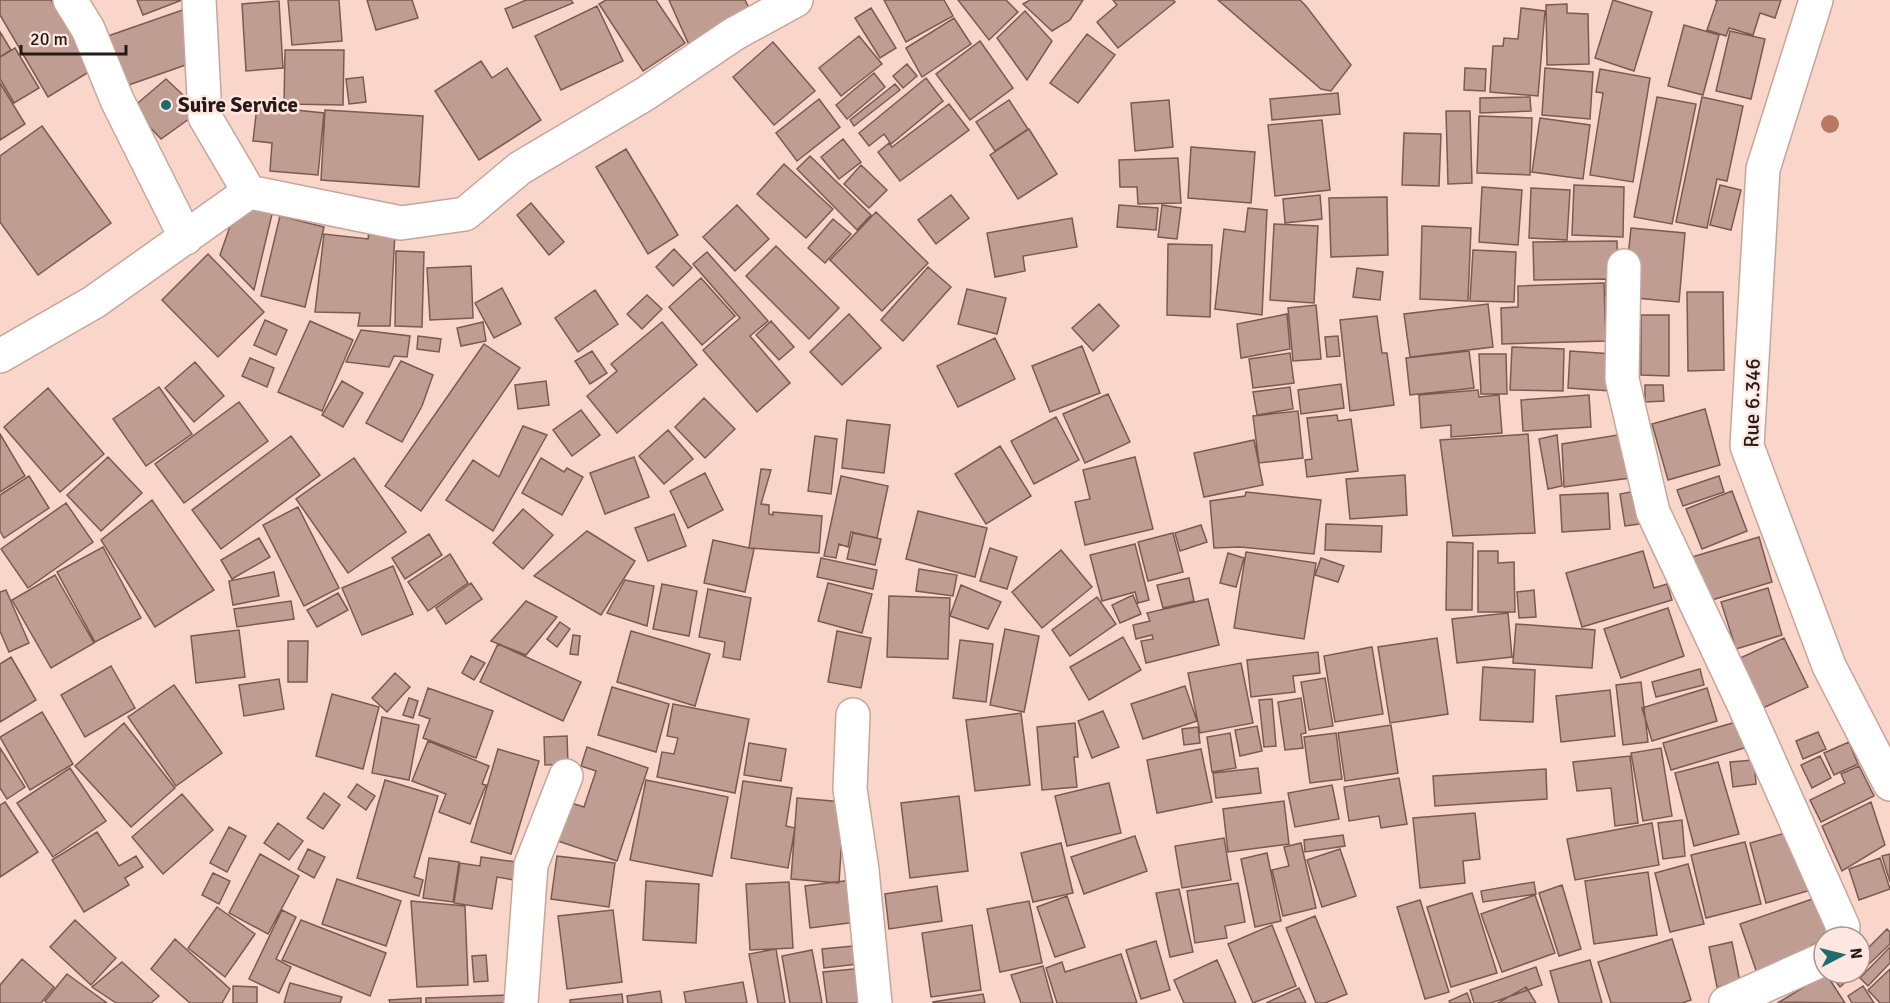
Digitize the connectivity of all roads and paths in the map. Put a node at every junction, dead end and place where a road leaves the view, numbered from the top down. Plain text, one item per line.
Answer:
1 (70, 0) edge
2 (199, 0) edge
3 (796, 0) edge
4 (1816, 0) edge
5 (249, 192) junction
6 (186, 238) junction
7 (1624, 266) dead end
8 (0, 356) edge
9 (853, 715) dead end
10 (566, 776) dead end
11 (1890, 784) edge
12 (1842, 925) edge
13 (1812, 964) edge
14 (521, 1003) edge
15 (875, 1003) edge
16 (1726, 1003) edge

1 - 6 street
2 - 5 street
3 - 5 street
4 - 11 street, Rue 6.346
5 - 6 street
6 - 8 street
7 - 12 street
9 - 15 street
10 - 14 street
13 - 16 street

